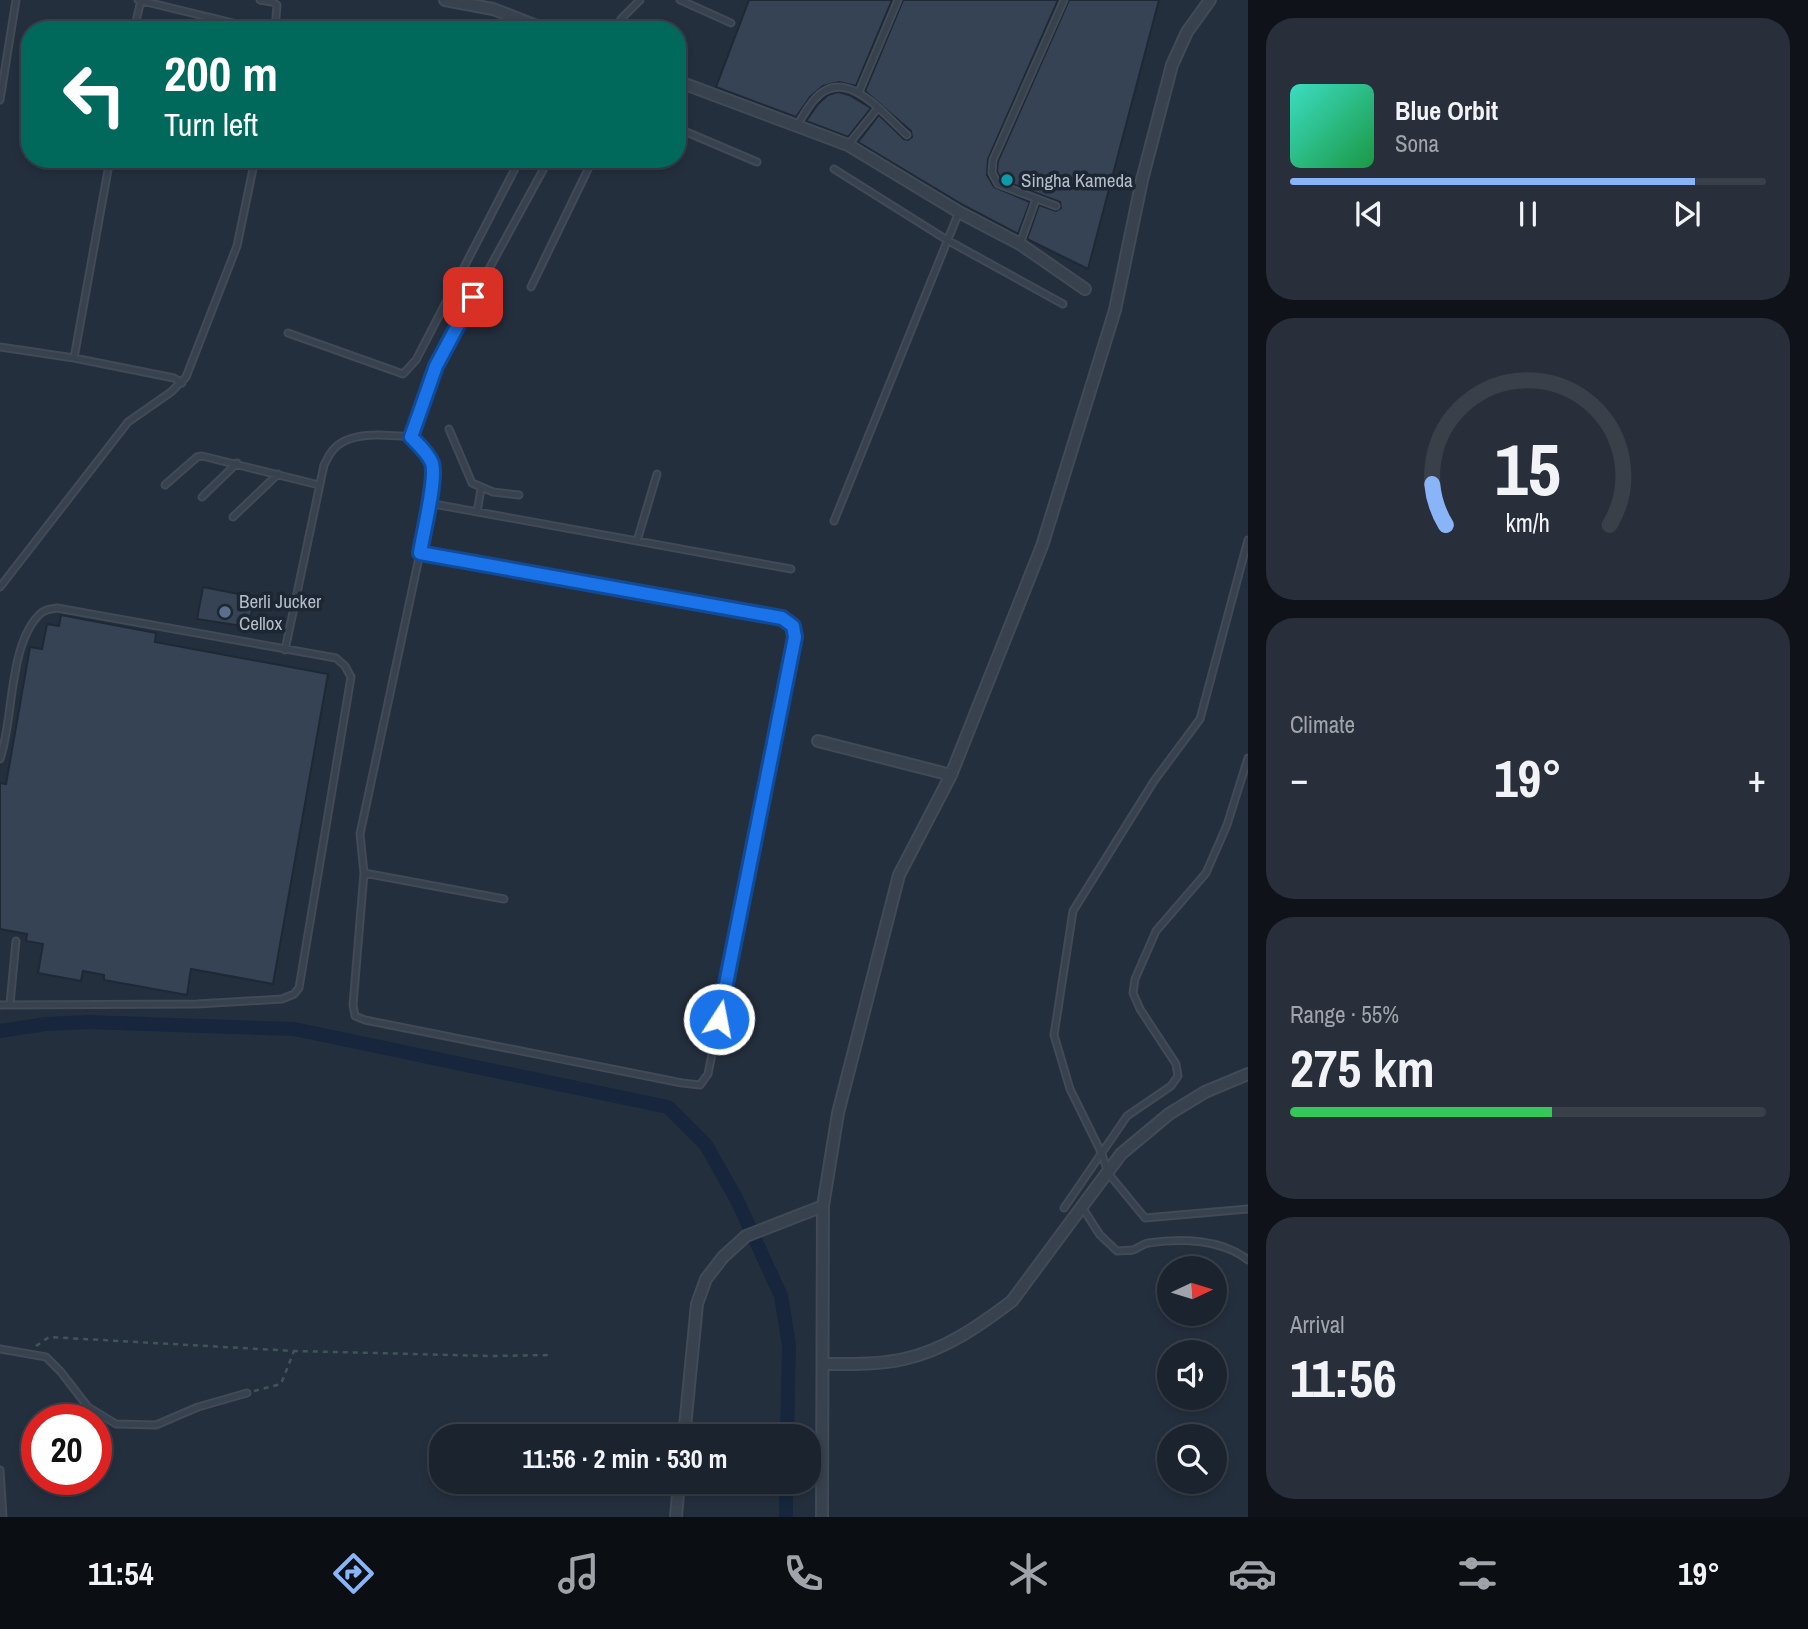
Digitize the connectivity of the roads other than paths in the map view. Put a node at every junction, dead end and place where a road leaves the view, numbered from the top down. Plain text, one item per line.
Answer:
1 (16, 0) edge
2 (140, 0) edge
3 (260, 0) edge
4 (640, 0) edge
5 (680, 0) edge
6 (898, 0) edge
7 (1064, 0) edge
8 (1210, 0) edge
9 (450, 1) edge
10 (495, 4) edge
11 (136, 21) edge
12 (225, 21) edge
13 (275, 21) edge
14 (529, 21) edge
15 (620, 21) edge
16 (731, 23) dead end
17 (686, 84) edge
18 (859, 92) junction
19 (0, 100) edge
20 (877, 109) junction
21 (796, 127) junction
22 (686, 132) edge
23 (906, 135) dead end
24 (848, 145) junction
25 (757, 162) dead end
26 (108, 168) edge
27 (253, 168) edge
28 (515, 168) edge
29 (544, 168) edge
30 (589, 168) edge
31 (834, 169) dead end
32 (1036, 199) junction
33 (1056, 206) dead end
34 (959, 212) junction
35 (947, 240) junction
36 (1020, 244) junction
37 (531, 287) dead end
38 (1085, 289) dead end
39 (1063, 304) dead end
40 (288, 332) dead end
41 (0, 347) edge
42 (75, 358) junction
43 (182, 383) junction
44 (449, 429) dead end
45 (411, 437) junction
46 (237, 463) junction
47 (278, 474) junction
48 (657, 474) dead end
49 (165, 485) dead end
50 (320, 485) junction
51 (481, 489) junction
52 (519, 495) dead end
53 (202, 497) dead end
54 (428, 503) junction
55 (477, 512) junction
56 (233, 517) dead end
57 (834, 521) dead end
58 (1248, 540) edge
59 (637, 541) junction
60 (420, 553) junction
61 (791, 569) dead end
62 (0, 587) edge
63 (285, 650) junction
64 (818, 741) dead end
65 (1248, 758) edge
66 (0, 759) edge
67 (951, 775) junction
68 (363, 873) junction
69 (505, 899) dead end
70 (16, 941) dead end
71 (10, 1004) junction
72 (0, 1005) edge
73 (1248, 1074) edge
74 (1102, 1154) junction
75 (1108, 1173) junction
76 (823, 1206) junction
77 (1082, 1207) junction
78 (1065, 1208) dead end
79 (1248, 1209) edge
80 (1248, 1260) edge
81 (0, 1350) edge
82 (823, 1364) junction
83 (247, 1393) road end
84 (685, 1424) edge
85 (0, 1470) edge
86 (678, 1494) edge
87 (3, 1517) edge
88 (676, 1517) edge
89 (822, 1517) edge

1 - 19 lane
2 - 11 lane
2 - 12 lane
3 - 13 lane
4 - 15 lane
5 - 16 lane
6 - 18 lane
7 - 32 lane
8 - 67 street
9 - 10 street
10 - 14 street
17 - 21 street
18 - 20 lane
18 - 21 lane
20 - 23 lane
20 - 24 lane
21 - 24 street
22 - 25 lane
24 - 34 street
26 - 42 lane
27 - 43 lane
28 - 40 lane
29 - 45 lane
30 - 37 lane
31 - 35 lane
32 - 33 lane
32 - 36 lane
34 - 35 lane
34 - 36 street
35 - 39 lane
35 - 57 lane
36 - 38 street
41 - 42 lane
42 - 43 lane
43 - 62 lane
44 - 51 lane
45 - 50 lane
45 - 54 lane
46 - 47 lane
46 - 49 lane
46 - 53 lane
47 - 50 lane
47 - 56 lane
48 - 59 lane
50 - 63 lane
51 - 52 lane
51 - 55 lane
54 - 55 lane
54 - 60 lane
55 - 59 lane
58 - 74 lane
59 - 61 lane
60 - 68 lane
60 - 68 lane
63 - 66 lane
63 - 71 lane
64 - 67 street
65 - 74 lane
67 - 76 street
68 - 69 lane
70 - 71 lane
71 - 72 lane
73 - 75 street
74 - 75 lane
74 - 78 lane
75 - 77 street
75 - 79 lane
76 - 82 street
76 - 84 street
77 - 80 lane
77 - 82 street
81 - 83 lane
82 - 89 street
85 - 87 lane
86 - 88 street

